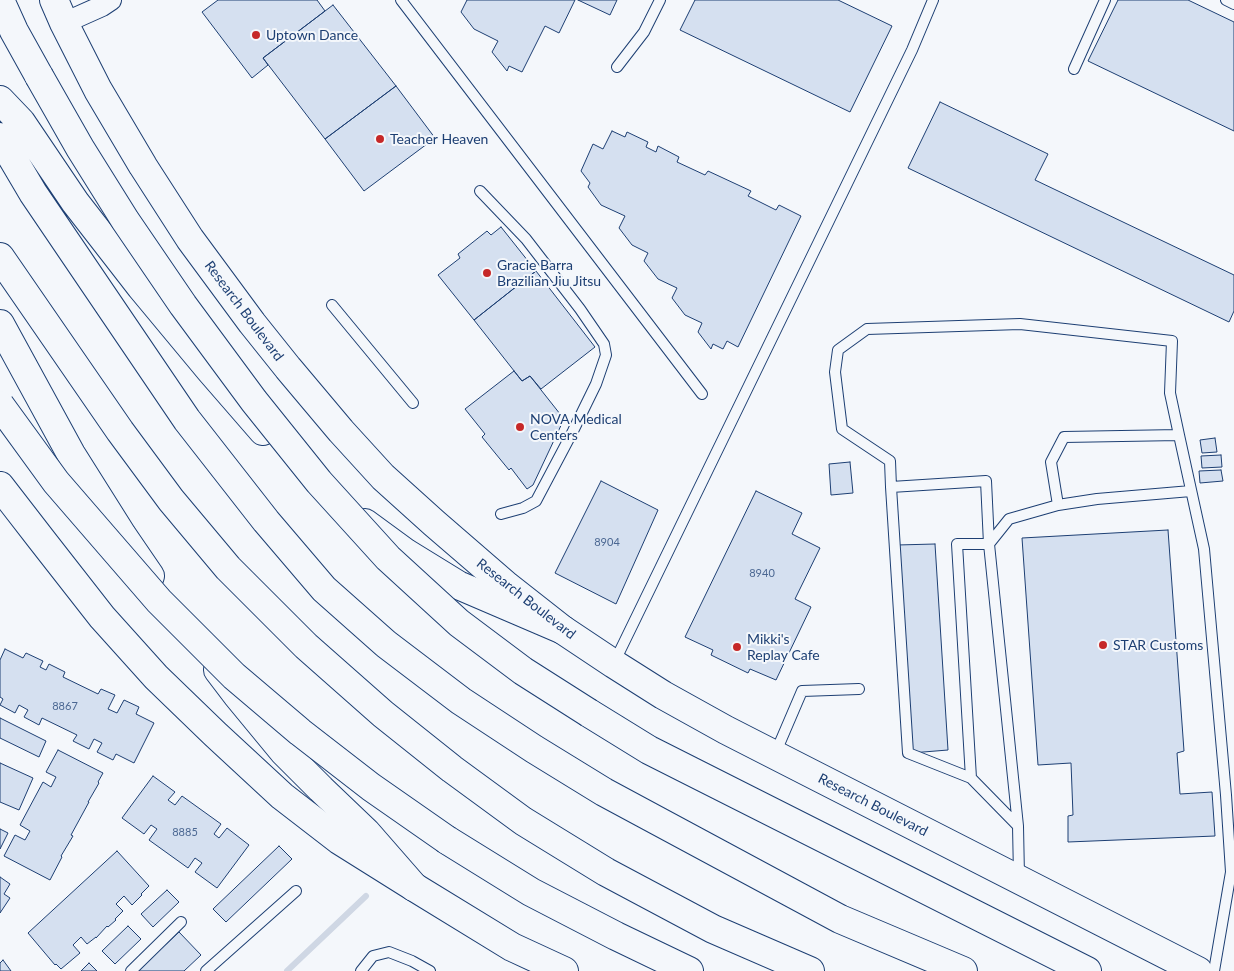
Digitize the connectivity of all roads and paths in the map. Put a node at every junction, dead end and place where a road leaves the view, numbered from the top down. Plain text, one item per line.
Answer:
1 (0, 0) edge
2 (111, 0) edge
3 (400, 0) edge
4 (660, 0) edge
5 (933, 0) edge
6 (1105, 0) edge
7 (1226, 0) edge
8 (1234, 4) edge
9 (59, 12) edge
10 (617, 67) dead end
11 (1074, 69) dead end
12 (0, 100) edge
13 (0, 138) edge
14 (480, 191) dead end
15 (0, 257) edge
16 (332, 305) dead end
17 (0, 324) edge
18 (702, 394) dead end
19 (413, 403) dead end
20 (0, 405) edge
21 (1179, 435) junction
22 (0, 486) edge
23 (891, 487) junction
24 (1191, 491) junction
25 (1058, 505) junction
26 (501, 514) dead end
27 (990, 544) junction
28 (563, 630) junction
29 (614, 664) junction
30 (859, 689) dead end
31 (774, 755) junction
32 (971, 778) junction
33 (1018, 826) junction
34 (1020, 880) junction
35 (414, 887) junction
36 (296, 891) dead end
37 (181, 922) dead end
38 (131, 971) edge
39 (206, 971) edge
40 (361, 971) edge
41 (430, 971) edge
42 (564, 971) edge
43 (689, 971) edge
44 (810, 971) edge
45 (962, 971) edge
46 (1087, 971) edge
47 (1198, 971) edge
48 (1214, 971) edge

1 - 46 main road, bridge
2 - 9 street
3 - 18 lane
4 - 10 lane
5 - 29 lane
6 - 11 lane
7 - 8 lane
9 - 28 main road, Research Boulevard
12 - 28 main road
13 - 45 main road
14 - 26 lane
15 - 44 main road
16 - 19 lane
17 - 35 main road
20 - 43 main road, bridge
21 - 23 lane
21 - 24 lane
21 - 25 lane
22 - 35 main road
23 - 27 lane
23 - 32 lane
24 - 25 lane
24 - 48 lane
25 - 27 lane
27 - 32 lane
27 - 33 lane
28 - 29 main road, Research Boulevard
29 - 31 main road, Research Boulevard
30 - 31 lane
31 - 34 main road, Research Boulevard
32 - 33 lane
33 - 34 lane
34 - 47 main road, Research Boulevard
35 - 42 main road
36 - 39 lane
37 - 38 lane
40 - 41 lane

